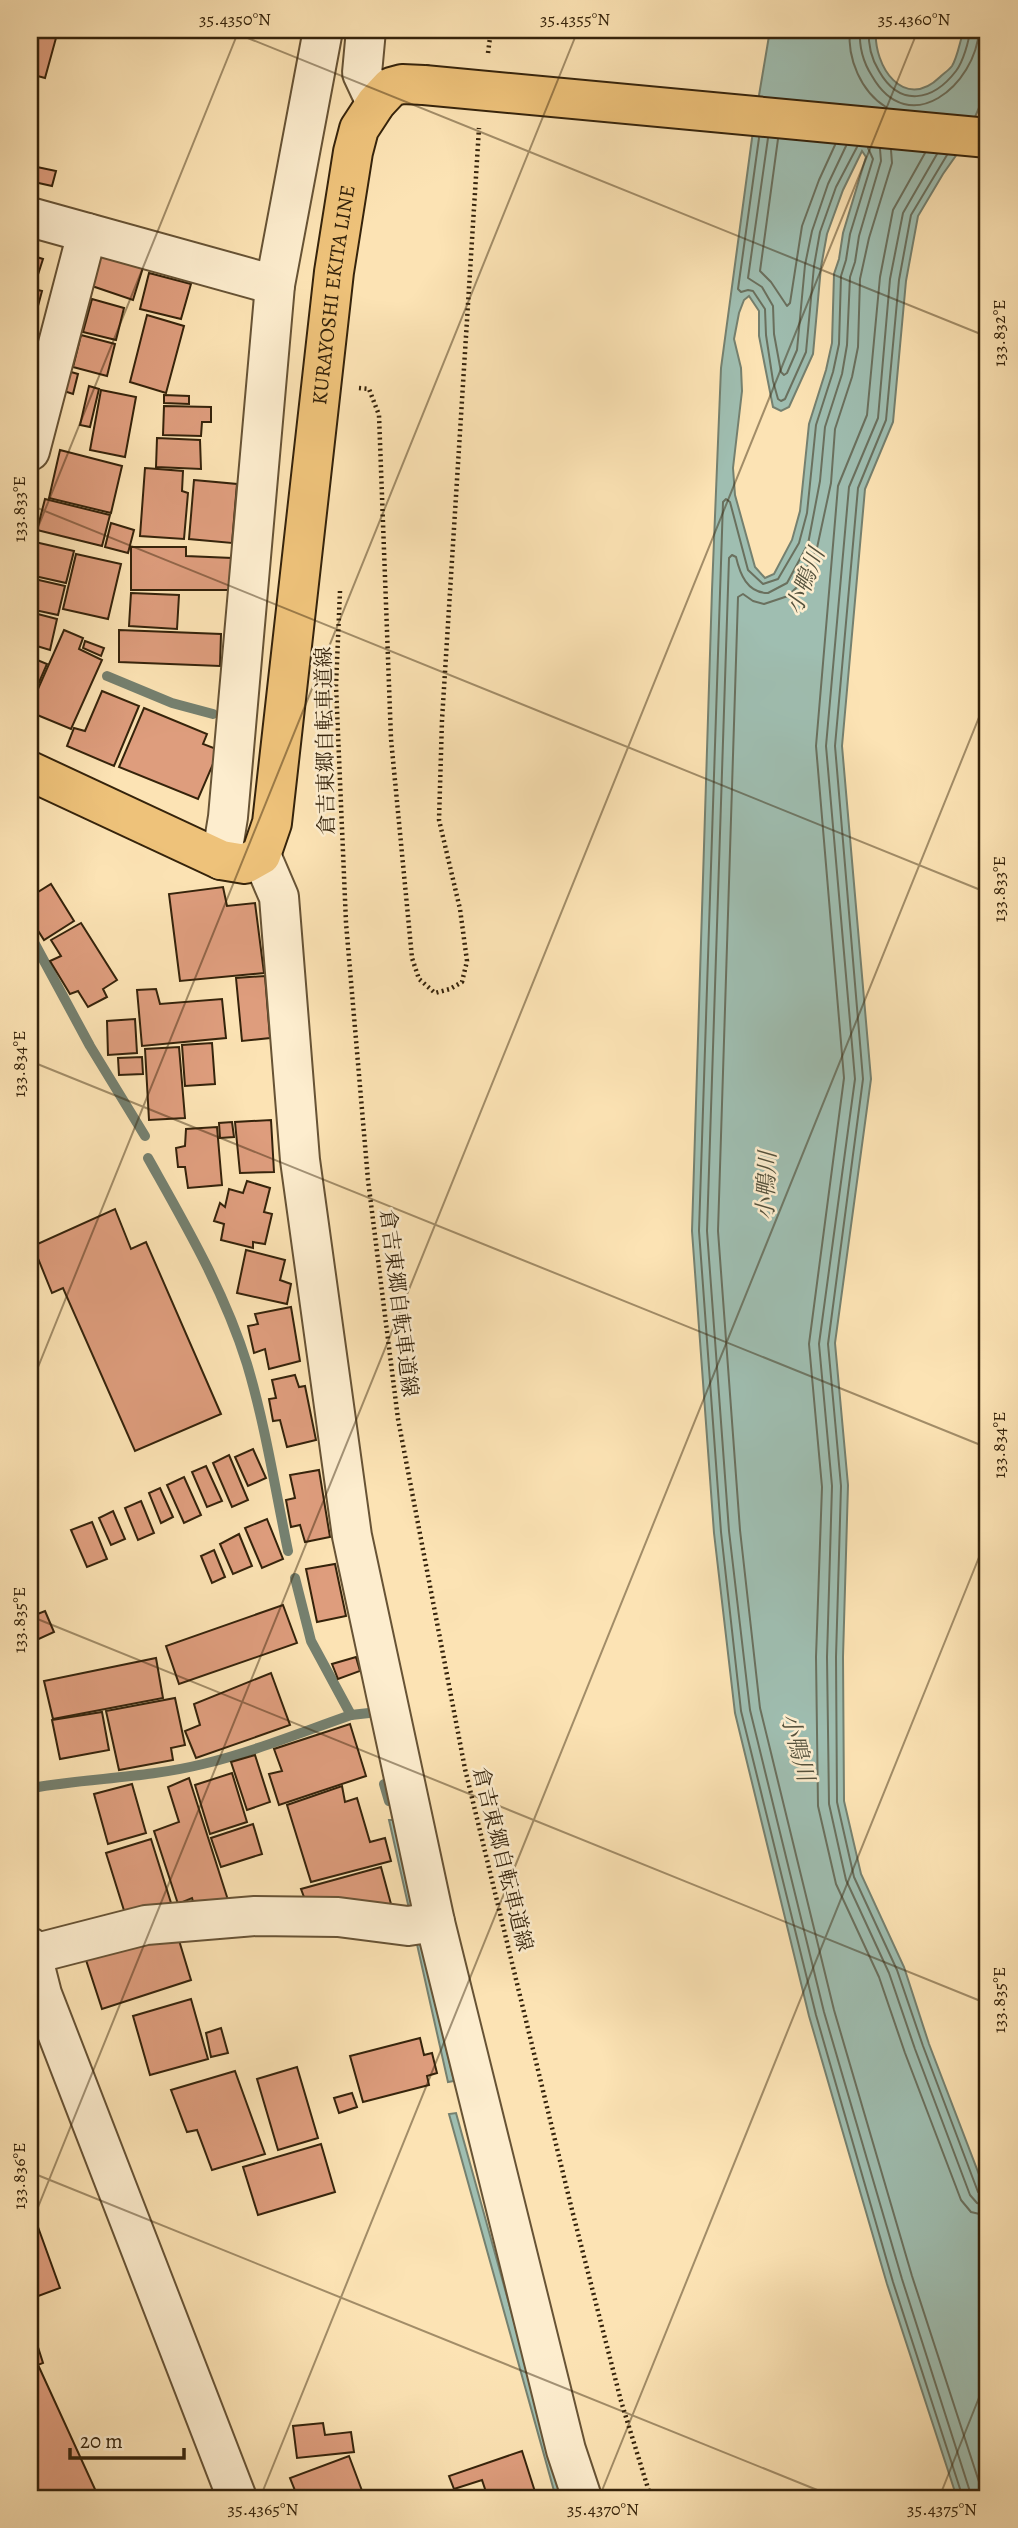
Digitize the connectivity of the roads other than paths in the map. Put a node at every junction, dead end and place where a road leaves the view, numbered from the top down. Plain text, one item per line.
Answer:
1 (323, 30) edge
2 (366, 30) edge
3 (376, 103) junction
4 (988, 138) edge
5 (30, 217) edge
6 (87, 233) junction
7 (275, 285) junction
8 (30, 451) edge
9 (30, 771) edge
10 (261, 855) junction
11 (221, 860) junction
12 (435, 1922) junction
13 (31, 1951) edge
14 (36, 1996) edge
15 (237, 2498) edge
16 (582, 2498) edge

1 - 7 street
2 - 3 street
3 - 4 main road, KURAYOSHI EKITA LINE, bridge
3 - 10 main road, KURAYOSHI EKITA LINE
5 - 6 street
6 - 7 street
6 - 8 street
7 - 11 street
9 - 11 main road
10 - 11 main road
10 - 12 street
12 - 13 street
12 - 16 street
13 - 14 street
14 - 15 street

